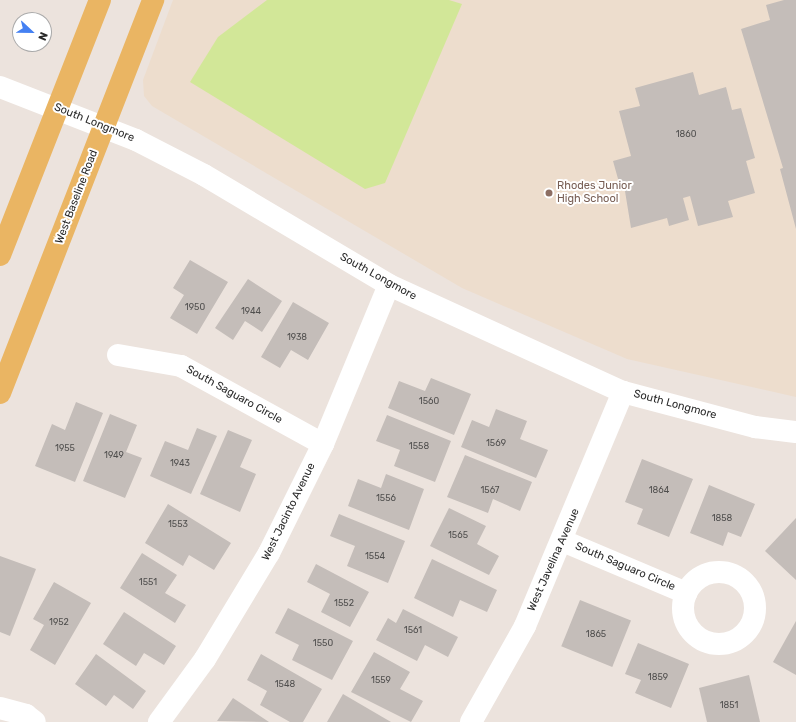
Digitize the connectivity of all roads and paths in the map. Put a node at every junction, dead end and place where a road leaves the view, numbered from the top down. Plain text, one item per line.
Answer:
1 (100, 0) edge
2 (153, 0) edge
3 (0, 87) edge
4 (57, 108) junction
5 (104, 126) junction
6 (0, 255) edge
7 (389, 285) junction
8 (118, 355) dead end
9 (623, 392) junction
10 (0, 393) edge
11 (796, 432) edge
12 (322, 444) junction
13 (563, 541) junction
14 (686, 593) dead end
15 (0, 708) edge
16 (35, 722) edge
17 (159, 722) edge
18 (471, 722) edge

1 - 4 main road
2 - 5 main road, West Baseline Road
3 - 4 street, South Longmore
4 - 5 street, South Longmore
4 - 6 main road
5 - 7 street, South Longmore
5 - 10 main road, West Baseline Road
7 - 9 street, South Longmore
7 - 12 street, West Jacinto Avenue
8 - 12 street, South Saguaro Circle
9 - 11 street, South Longmore
9 - 13 street, West Javelina Avenue
12 - 17 street, West Jacinto Avenue
13 - 14 street, South Saguaro Circle
13 - 18 street, West Javelina Avenue
15 - 16 street

